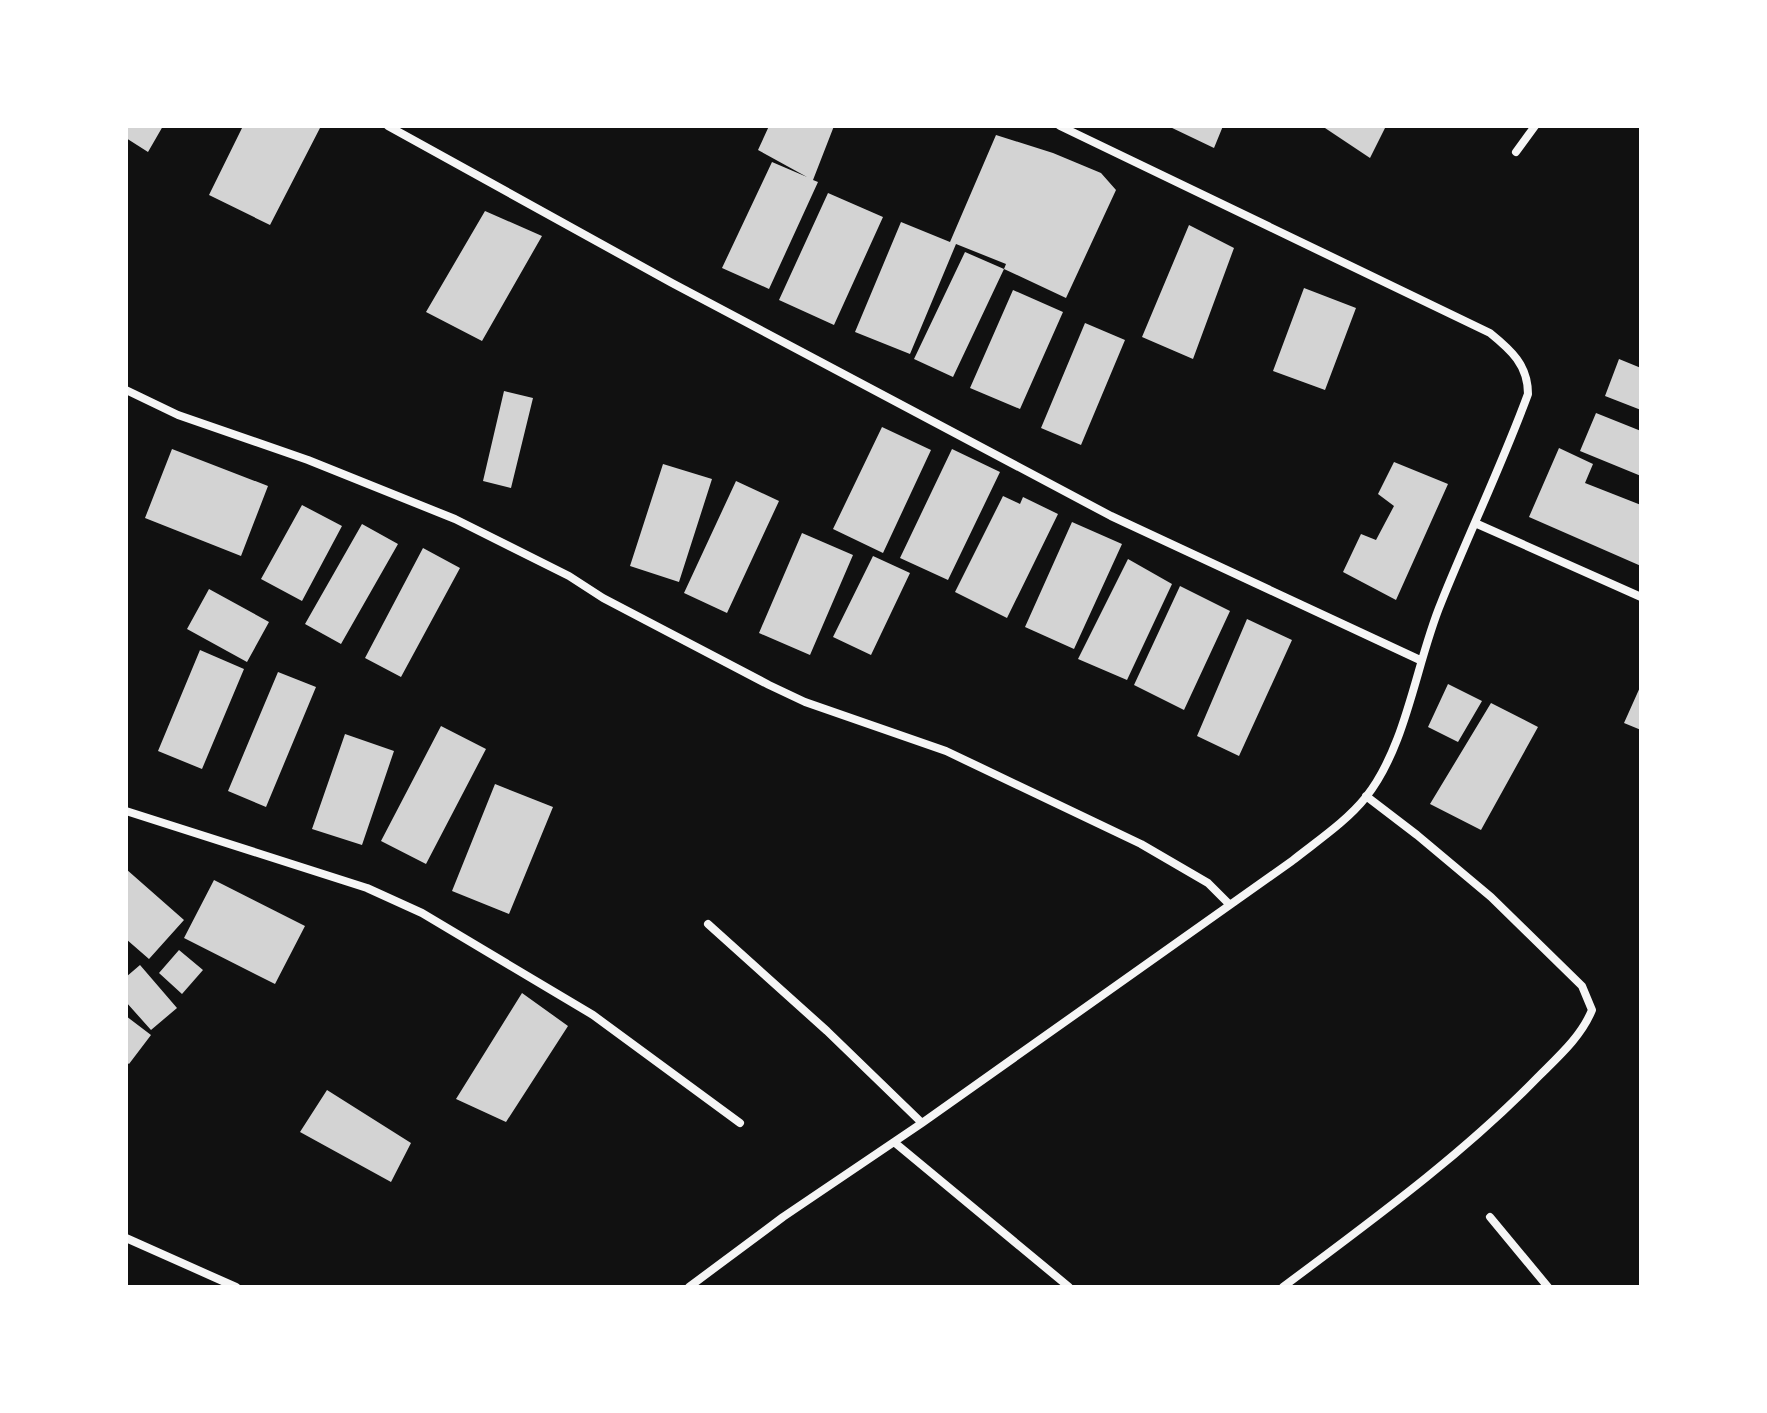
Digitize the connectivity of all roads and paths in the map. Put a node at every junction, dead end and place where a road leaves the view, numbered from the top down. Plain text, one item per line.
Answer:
1 (388, 126) edge
2 (1060, 126) edge
3 (1535, 126) edge
4 (1516, 152) dead end
5 (126, 390) edge
6 (1475, 523) junction
7 (1641, 597) edge
8 (1420, 660) junction
9 (1366, 796) junction
10 (126, 811) edge
11 (1229, 904) junction
12 (708, 924) dead end
13 (740, 1123) dead end
14 (922, 1123) junction
15 (894, 1142) junction
16 (1490, 1217) dead end
17 (126, 1238) edge
18 (236, 1287) edge
19 (689, 1287) edge
20 (1069, 1287) edge
21 (1283, 1287) edge
22 (1548, 1287) edge

1 - 8 street
2 - 6 street
3 - 4 street
5 - 11 street
6 - 7 street
6 - 8 street
8 - 9 street
9 - 11 street
9 - 21 street
10 - 13 street
11 - 14 street
12 - 14 street
14 - 15 street
15 - 19 street
15 - 20 street
16 - 22 street
17 - 18 street

